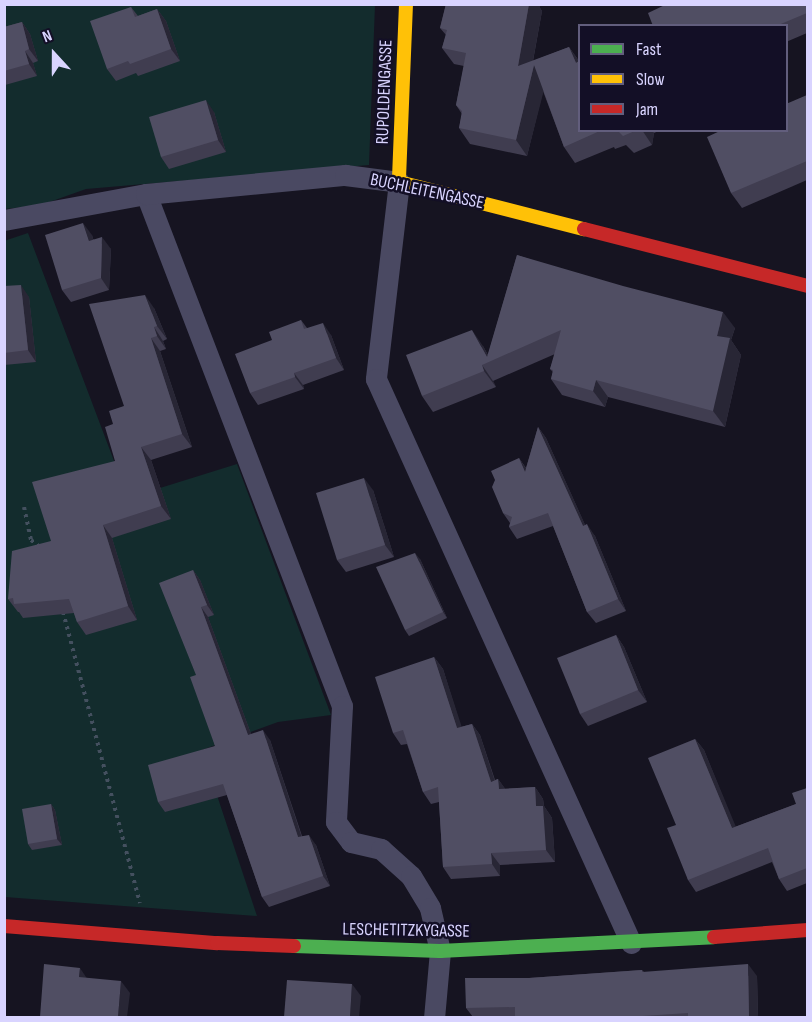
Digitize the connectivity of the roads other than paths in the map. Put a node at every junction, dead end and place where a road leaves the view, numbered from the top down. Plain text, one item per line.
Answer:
1 (406, 4) edge
2 (399, 182) junction
3 (146, 194) junction
4 (4, 220) edge
5 (807, 286) edge
6 (4, 926) edge
7 (807, 930) edge
8 (631, 942) junction
9 (440, 951) junction
10 (434, 1017) edge

1 - 2 street, RUPOLDENGASSE
2 - 3 lane, BUCHLEITENGASSE
2 - 5 street, BUCHLEITENGASSE
2 - 8 lane
3 - 4 lane, BUCHLEITENGASSE
3 - 9 lane
6 - 9 street, LESCHETITZKYGASSE
7 - 8 street, LESCHETITZKYGASSE
8 - 9 street, LESCHETITZKYGASSE
9 - 10 lane

